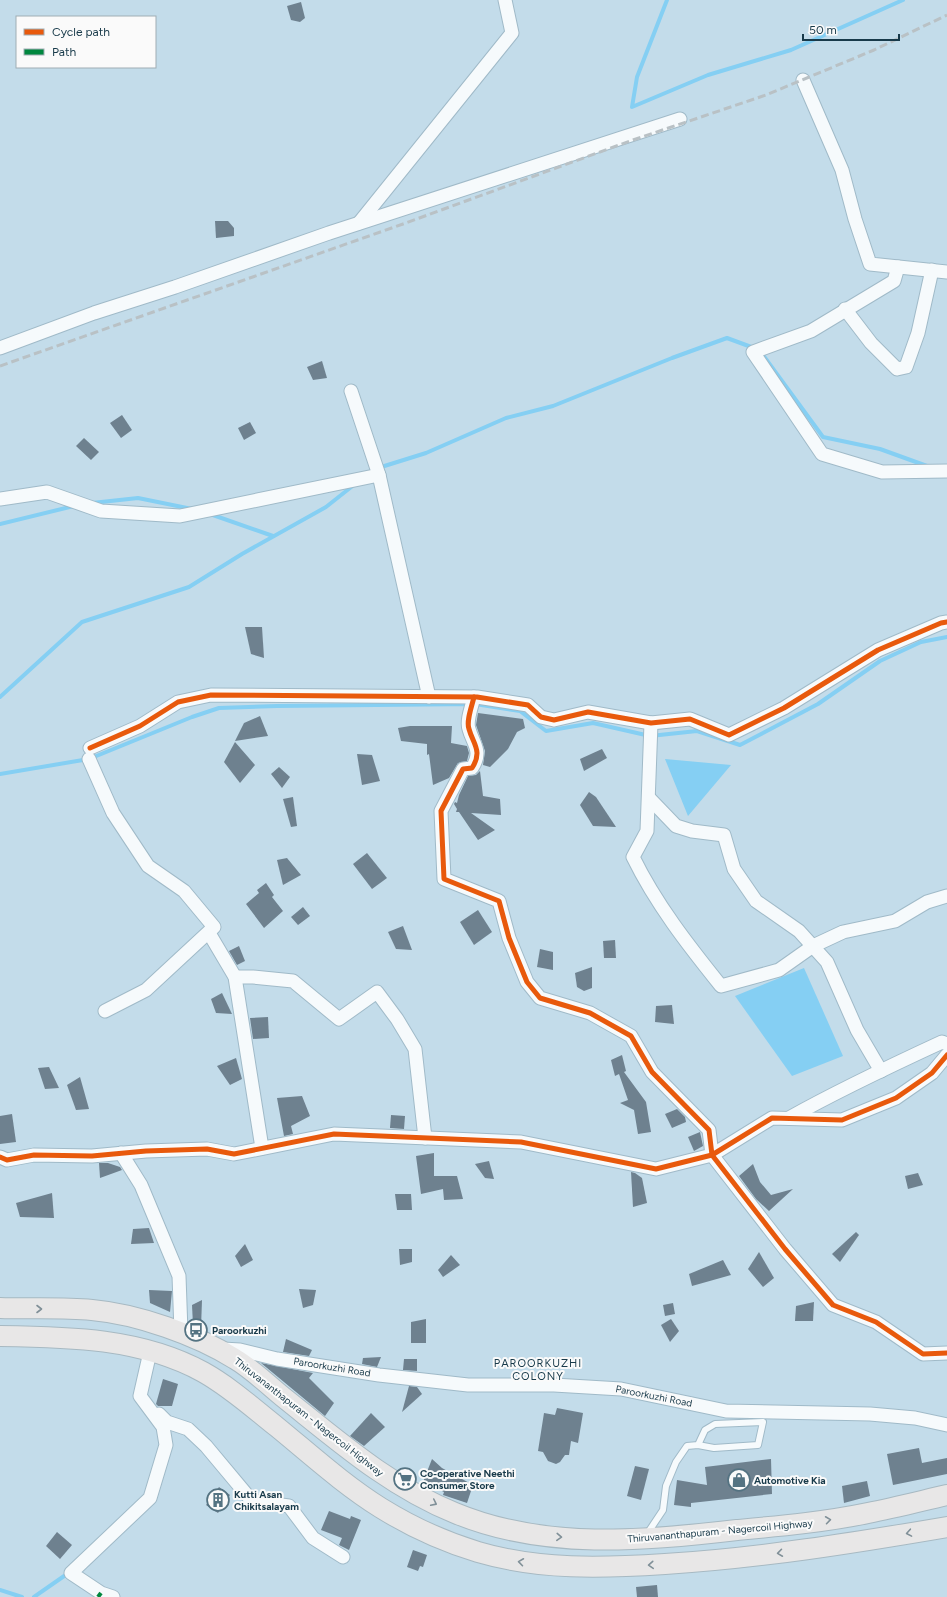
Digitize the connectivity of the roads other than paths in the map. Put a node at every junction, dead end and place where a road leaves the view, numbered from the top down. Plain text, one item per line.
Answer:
1 (505, 0) edge
2 (803, 80) dead end
3 (680, 119) dead end
4 (359, 223) junction
5 (898, 268) junction
6 (932, 270) junction
7 (947, 272) edge
8 (845, 309) junction
9 (0, 348) edge
10 (351, 391) dead end
11 (947, 471) edge
12 (379, 474) junction
13 (0, 499) edge
14 (947, 622) edge
15 (430, 697) junction
16 (474, 697) junction
17 (651, 723) junction
18 (650, 799) junction
19 (947, 896) edge
20 (209, 933) junction
21 (813, 946) junction
22 (235, 977) junction
23 (105, 1011) dead end
24 (947, 1044) edge
25 (947, 1055) edge
26 (880, 1071) junction
27 (788, 1119) junction
28 (425, 1138) junction
29 (262, 1148) junction
30 (121, 1153) junction
31 (712, 1155) junction
32 (0, 1157) edge
33 (0, 1308) edge
34 (181, 1332) junction
35 (0, 1336) edge
36 (218, 1349) junction
37 (150, 1352) junction
38 (947, 1353) edge
39 (140, 1396) junction
40 (947, 1425) edge
41 (698, 1444) junction
42 (947, 1495) edge
43 (947, 1527) edge
44 (644, 1538) junction
45 (343, 1558) dead end
46 (113, 1597) edge

1 - 4 street
2 - 5 street
3 - 4 street
4 - 9 street
5 - 6 street
5 - 8 street
6 - 7 street
6 - 8 street
8 - 11 street
10 - 12 street
12 - 13 street
12 - 15 street
14 - 17 street
15 - 16 street
15 - 20 street
16 - 17 street
16 - 31 street
17 - 18 street
18 - 21 street
18 - 21 street
19 - 21 street
20 - 22 street
20 - 23 street
21 - 26 street
22 - 28 street
22 - 29 street
24 - 26 street
25 - 27 street
26 - 27 street
27 - 31 street
28 - 29 street
28 - 31 street
29 - 30 street
30 - 32 street
30 - 34 street
31 - 38 street
33 -> 34 main road, Thiruvananthapuram - Nagercoil Highway
34 - 36 main road, Thiruvananthapuram - Nagercoil Highway
35 - 37 main road
36 - 40 street, Paroorkuzhi Road
36 -> 44 main road, Thiruvananthapuram - Nagercoil Highway
37 - 39 street
43 -> 37 main road
39 - 45 street
39 - 46 street
41 - 41 lane
41 - 44 lane
44 -> 42 main road, Thiruvananthapuram - Nagercoil Highway

